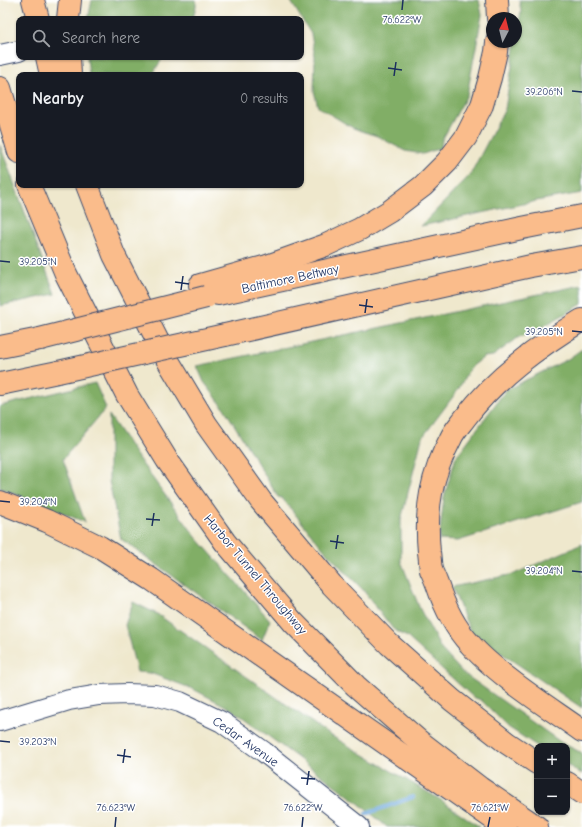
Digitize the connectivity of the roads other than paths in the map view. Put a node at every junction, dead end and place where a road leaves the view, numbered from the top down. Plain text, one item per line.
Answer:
1 (33, 0) edge
2 (70, 0) edge
3 (497, 0) edge
4 (498, 12) edge
5 (37, 16) edge
6 (68, 16) edge
7 (496, 48) edge
8 (16, 52) edge
9 (0, 55) edge
10 (48, 60) edge
11 (69, 60) edge
12 (50, 72) edge
13 (70, 72) edge
14 (0, 88) edge
15 (16, 142) edge
16 (30, 188) edge
17 (88, 188) edge
18 (97, 188) edge
19 (582, 216) edge
20 (114, 255) junction
21 (582, 257) edge
22 (203, 291) junction
23 (582, 320) edge
24 (38, 335) junction
25 (0, 340) edge
26 (0, 347) edge
27 (0, 384) edge
28 (0, 502) edge
29 (0, 721) edge
30 (582, 731) edge
31 (534, 761) edge
32 (570, 785) edge
33 (582, 792) edge
34 (358, 827) edge
35 (505, 827) edge
36 (537, 827) edge

1 - 5 highway
2 - 6 highway
3 - 4 highway
7 - 22 highway
8 - 9 street
10 - 12 highway
11 - 13 highway
14 - 15 highway
16 - 36 highway, Harbor Tunnel Throughway
17 - 20 highway
18 - 20 highway
19 - 22 highway, Baltimore Beltway
20 - 31 highway
21 - 27 highway, bridge
22 - 24 highway, Baltimore Beltway, bridge
23 - 30 highway
24 - 25 highway
24 - 26 highway, Baltimore Beltway
28 - 35 highway
29 - 34 street, Cedar Avenue
32 - 33 highway

